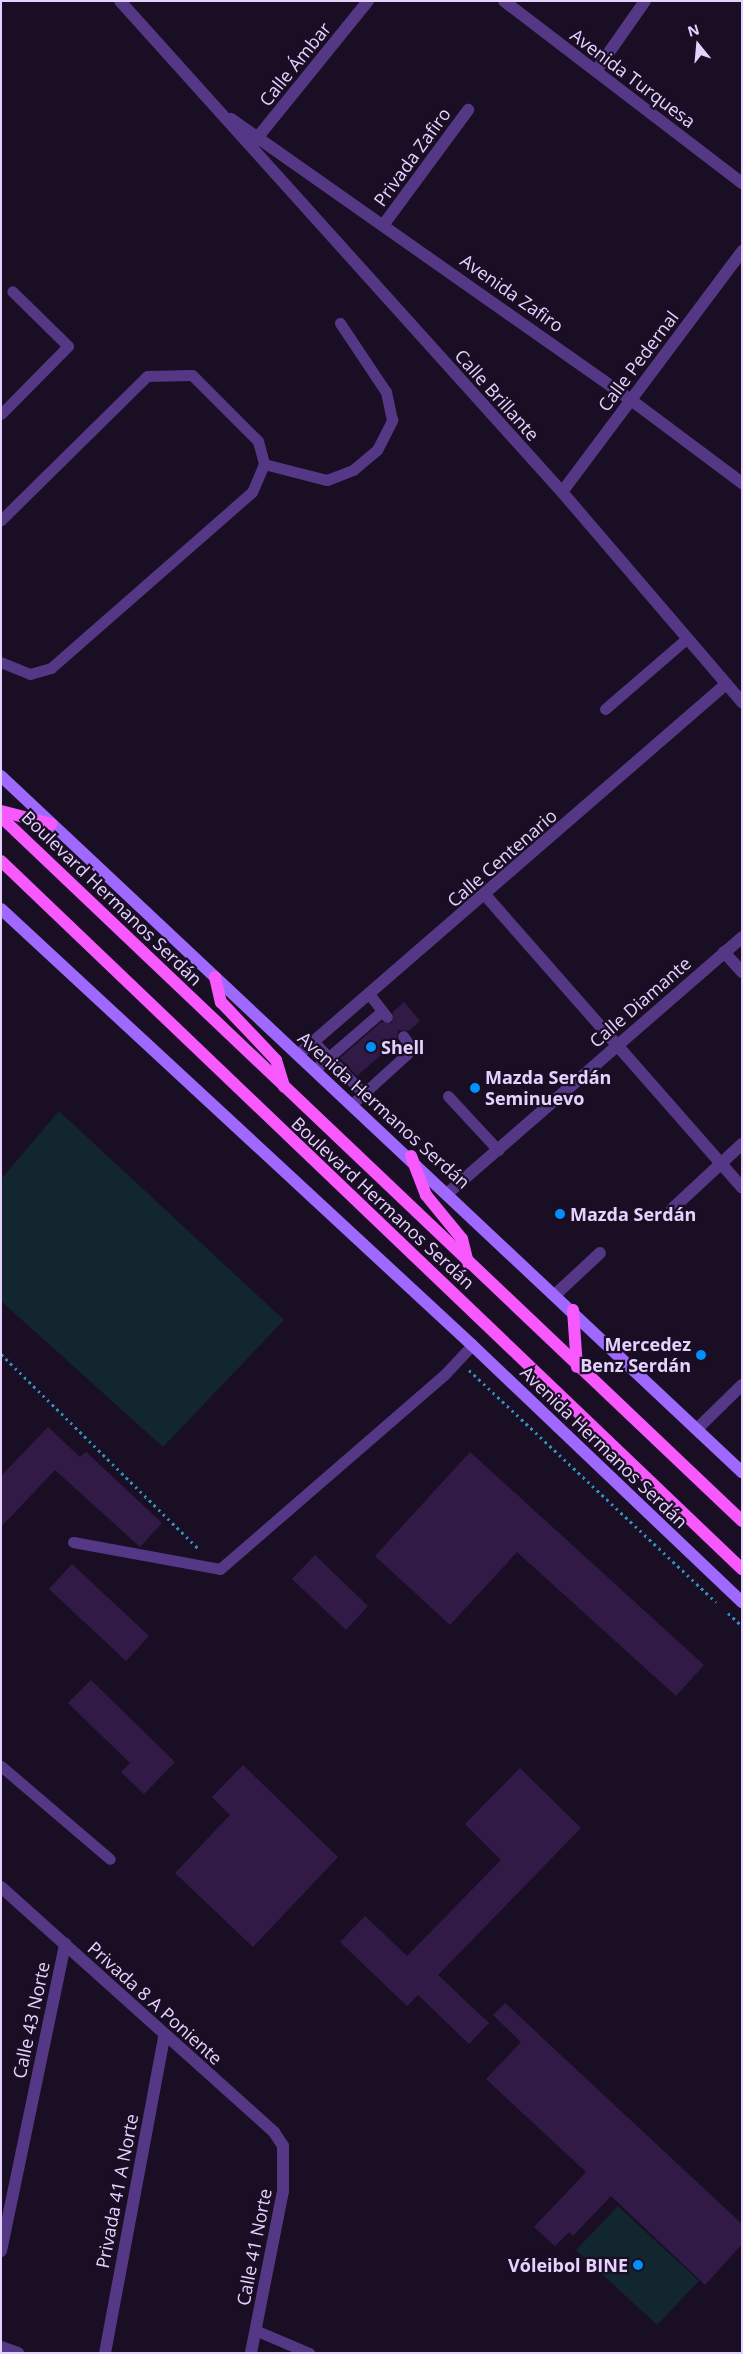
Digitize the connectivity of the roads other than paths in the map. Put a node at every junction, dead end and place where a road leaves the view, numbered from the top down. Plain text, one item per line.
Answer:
1 (120, 1) edge
2 (368, 1) edge
3 (504, 1) edge
4 (645, 1) edge
5 (596, 71) junction
6 (468, 110) dead end
7 (224, 115) junction
8 (258, 136) junction
9 (248, 148) junction
10 (742, 183) edge
11 (384, 224) junction
12 (742, 252) edge
13 (12, 291) dead end
14 (340, 323) dead end
15 (631, 400) junction
16 (1, 414) edge
17 (264, 464) junction
18 (742, 483) edge
19 (562, 492) junction
20 (1, 520) edge
21 (686, 639) junction
22 (1, 662) edge
23 (725, 685) junction
24 (742, 702) edge
25 (605, 709) dead end
26 (1, 776) edge
27 (1, 811) edge
28 (1, 817) edge
29 (51, 824) junction
30 (1, 861) edge
31 (486, 896) junction
32 (1, 909) edge
33 (742, 937) edge
34 (724, 952) junction
35 (742, 972) edge
36 (215, 977) junction
37 (369, 994) junction
38 (403, 1036) dead end
39 (314, 1042) junction
40 (617, 1046) junction
41 (298, 1055) junction
42 (329, 1057) junction
43 (314, 1070) junction
44 (284, 1087) junction
45 (364, 1094) junction
46 (448, 1096) dead end
47 (352, 1104) junction
48 (742, 1144) edge
49 (498, 1150) junction
50 (410, 1156) junction
51 (721, 1163) junction
52 (742, 1187) edge
53 (449, 1192) junction
54 (672, 1209) dead end
55 (600, 1253) dead end
56 (468, 1263) junction
57 (556, 1294) junction
58 (573, 1310) junction
59 (472, 1345) junction
60 (577, 1367) junction
61 (742, 1385) edge
62 (697, 1429) junction
63 (742, 1472) edge
64 (742, 1521) edge
65 (73, 1542) dead end
66 (742, 1569) edge
67 (742, 1602) edge
68 (1, 1766) edge
69 (110, 1859) dead end
70 (1, 1887) edge
71 (65, 1944) junction
72 (164, 2037) junction
73 (283, 2146) joint
74 (1, 2250) edge
75 (256, 2330) junction
76 (1, 2347) edge
77 (18, 2353) edge
78 (105, 2353) edge
79 (251, 2353) edge
80 (309, 2353) edge

1 - 7 street, Calle Brillante
2 - 8 street, Calle Ámbar
3 - 5 street, Avenida Turquesa
4 - 5 street
5 - 10 street, Avenida Turquesa
6 - 11 street, Privada Zafiro
7 - 8 street, Calle Brillante
7 - 9 street, Calle Brillante
8 - 9 street, Calle Ámbar
8 - 11 street, Avenida Zafiro
9 - 19 street, Calle Brillante
11 - 15 street, Avenida Zafiro
12 - 15 street, Calle Pedernal
13 - 16 lane
14 - 17 lane
15 - 18 street, Avenida Zafiro
15 - 19 street, Calle Pedernal
17 - 20 lane
17 - 22 lane
19 - 21 street, Calle Brillante
21 - 23 street, Calle Brillante
21 - 25 lane
23 - 24 street, Calle Brillante
23 - 31 street, Calle Centenario
26 - 29 main road, Avenida Hermanos Serdán
27 - 29 main road
28 - 44 main road, Boulevard Hermanos Serdán
29 - 36 main road, Avenida Hermanos Serdán
30 - 66 main road, Boulevard Hermanos Serdán
31 - 37 street, Calle Centenario
31 - 40 street
32 - 59 main road, Avenida Hermanos Serdán
33 - 34 street, Calle Diamante
34 - 35 street
34 - 40 street, Calle Diamante
36 - 41 main road, Avenida Hermanos Serdán
36 - 44 main road
37 - 39 street, Calle Centenario
37 - 42 lane
38 - 45 lane
39 - 41 street, Calle Centenario
39 - 42 lane
40 - 49 street, Calle Diamante
40 - 51 street
41 - 43 main road, Avenida Hermanos Serdán
42 - 43 lane
42 - 45 lane
43 - 47 main road, Avenida Hermanos Serdán
44 - 56 main road, Boulevard Hermanos Serdán
45 - 47 lane
46 - 49 lane
47 - 50 main road, Avenida Hermanos Serdán
48 - 51 street
49 - 53 street, Calle Diamante
50 - 53 main road, Avenida Hermanos Serdán
50 - 56 main road
51 - 52 street
51 - 54 street
53 - 57 main road, Avenida Hermanos Serdán
55 - 57 street
56 - 60 main road, Boulevard Hermanos Serdán
57 - 58 main road, Avenida Hermanos Serdán
58 - 60 main road
58 - 62 main road, Avenida Hermanos Serdán
59 - 65 lane
59 - 67 main road, Avenida Hermanos Serdán
60 - 64 main road, Boulevard Hermanos Serdán
61 - 62 street
62 - 63 main road, Avenida Hermanos Serdán
68 - 69 lane
70 - 71 street, Privada 8 A Poniente
71 - 72 street, Privada 8 A Poniente
71 - 74 street, Calle 43 Norte
72 - 73 street, Privada 8 A Poniente
72 - 78 street, Privada 41 A Norte
73 - 75 street, Calle 41 Norte
75 - 79 street, Calle 41 Norte
75 - 80 lane
76 - 77 street

